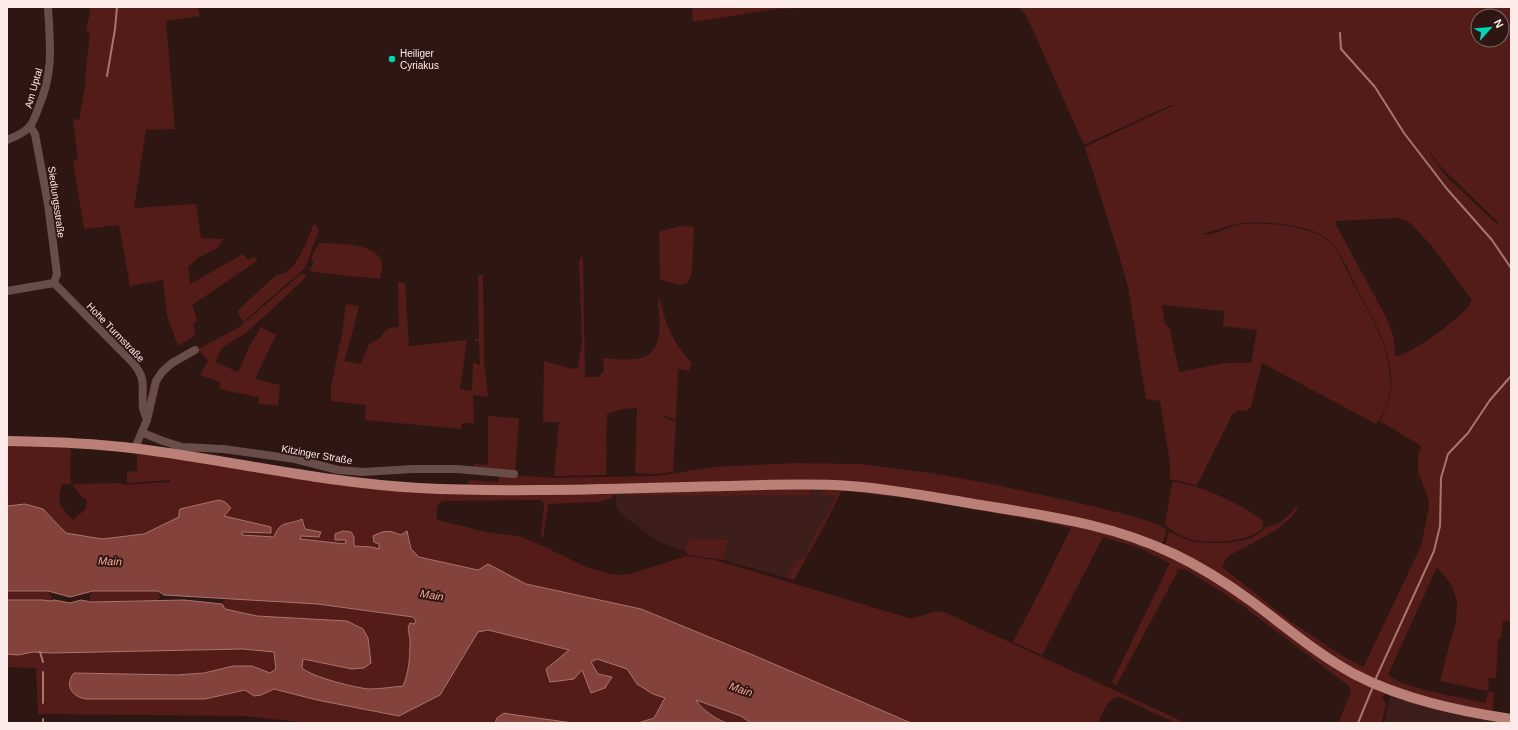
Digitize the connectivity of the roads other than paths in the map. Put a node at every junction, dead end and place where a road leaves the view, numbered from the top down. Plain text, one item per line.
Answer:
1 (48, 7) edge
2 (30, 126) junction
3 (7, 140) edge
4 (54, 283) junction
5 (7, 291) edge
6 (195, 350) dead end
7 (147, 420) junction
8 (143, 433) junction
9 (7, 441) edge
10 (135, 448) junction
11 (514, 474) dead end
12 (1511, 719) edge

1 - 2 street, Am Uptal
2 - 3 street
2 - 4 street, Siedlungsstraße
4 - 5 street
4 - 7 street, Hohe Turmstraße
6 - 7 street
7 - 8 street, Hohe Turmstraße
8 - 10 street, Hohe Turmstraße
8 - 11 street, Kitzinger Straße
9 - 10 main road
10 - 12 main road

